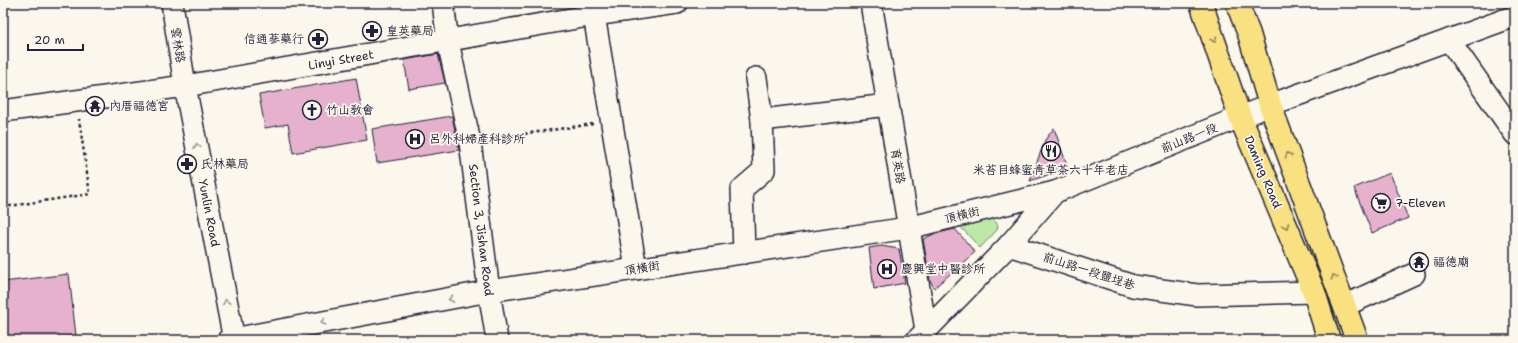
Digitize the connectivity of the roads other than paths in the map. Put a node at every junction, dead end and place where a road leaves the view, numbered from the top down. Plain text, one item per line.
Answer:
1 (172, 3) edge
2 (443, 3) edge
3 (677, 3) edge
4 (871, 3) edge
5 (1201, 3) edge
6 (1237, 3) edge
7 (605, 10) edge
8 (1515, 16) edge
9 (1449, 40) junction
10 (448, 42) junction
11 (756, 78) dead end
12 (185, 86) junction
13 (888, 105) junction
14 (1270, 105) junction
15 (3, 111) edge
16 (1240, 117) junction
17 (762, 120) junction
18 (1515, 134) edge
19 (1055, 192) junction
20 (908, 228) junction
21 (1009, 245) junction
22 (744, 253) junction
23 (636, 269) junction
24 (1414, 274) dead end
25 (489, 291) junction
26 (1314, 292) junction
27 (1344, 306) junction
28 (922, 335) edge
29 (232, 340) edge
30 (497, 340) edge
31 (1329, 340) edge
32 (1357, 340) edge

1 - 12 street, 雲林路
2 - 10 street, Section 3, Jishan Road
3 - 7 street, Linyi Street
4 - 13 street, 育英路
5 -> 16 main road, Daming Road
6 - 14 main road
7 - 10 street, Linyi Street
7 - 23 street
8 - 9 street, 前山路一段
9 - 14 street, 前山路一段
9 - 18 street
10 - 12 street, Linyi Street
10 - 25 street, Section 3, Jishan Road
11 - 17 street
12 - 15 street, Linyi Street
29 -> 12 street, Yunlin Road
13 - 17 street
13 - 20 street, 育英路
14 - 16 street, 前山路一段
27 -> 14 main road
16 - 19 street, 前山路一段
16 -> 26 main road, Daming Road
17 - 22 street
19 - 20 street, 頂橫街
19 - 21 street, 前山路一段
20 - 22 street, 頂橫街
20 - 28 street, 育英路
21 - 26 street, 前山路一段鹽埕巷
21 - 28 street, 前山路一段
22 - 23 street, 頂橫街
23 - 25 street, 頂橫街
24 - 27 street
25 -> 29 street, 頂橫街
25 - 30 street, Section 3, Jishan Road
26 - 31 main road, Daming Road
27 - 32 main road

